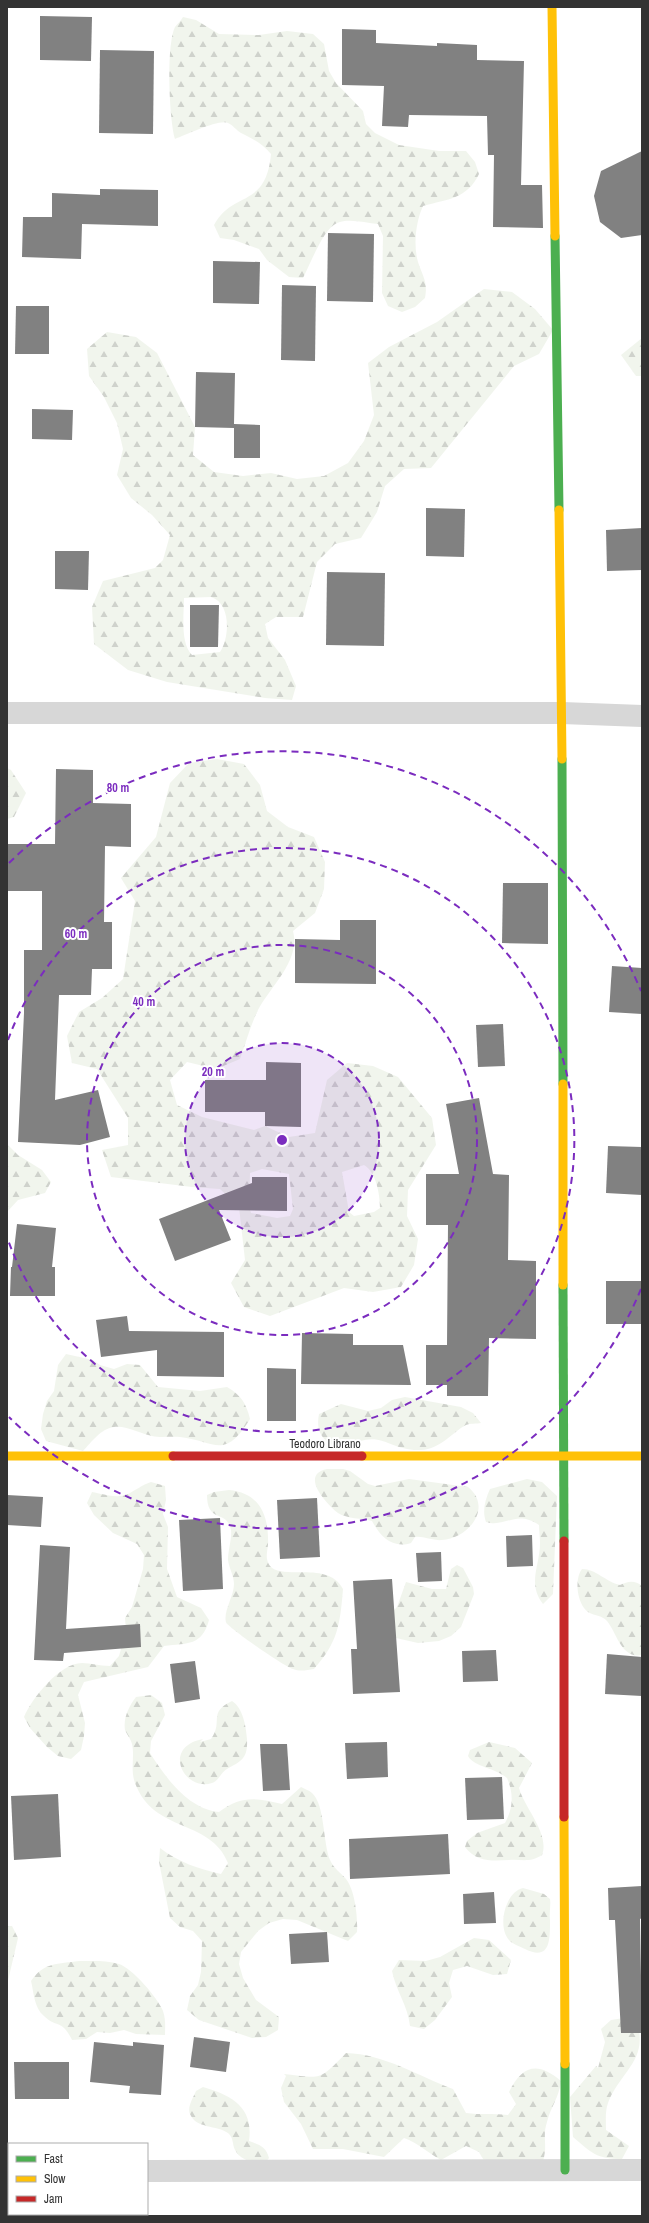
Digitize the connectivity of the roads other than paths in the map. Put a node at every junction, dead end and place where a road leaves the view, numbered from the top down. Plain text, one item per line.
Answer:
1 (552, 7) edge
2 (7, 712) edge
3 (562, 713) junction
4 (642, 716) edge
5 (7, 1456) edge
6 (563, 1456) junction
7 (642, 1456) edge
8 (564, 2170) junction
9 (642, 2170) edge
10 (148, 2171) edge

1 - 3 street
2 - 3 street
3 - 4 street
3 - 6 street
5 - 6 street, Teodoro Librano
6 - 7 street, Teodoro Librano
6 - 8 street
8 - 9 street
8 - 10 street

